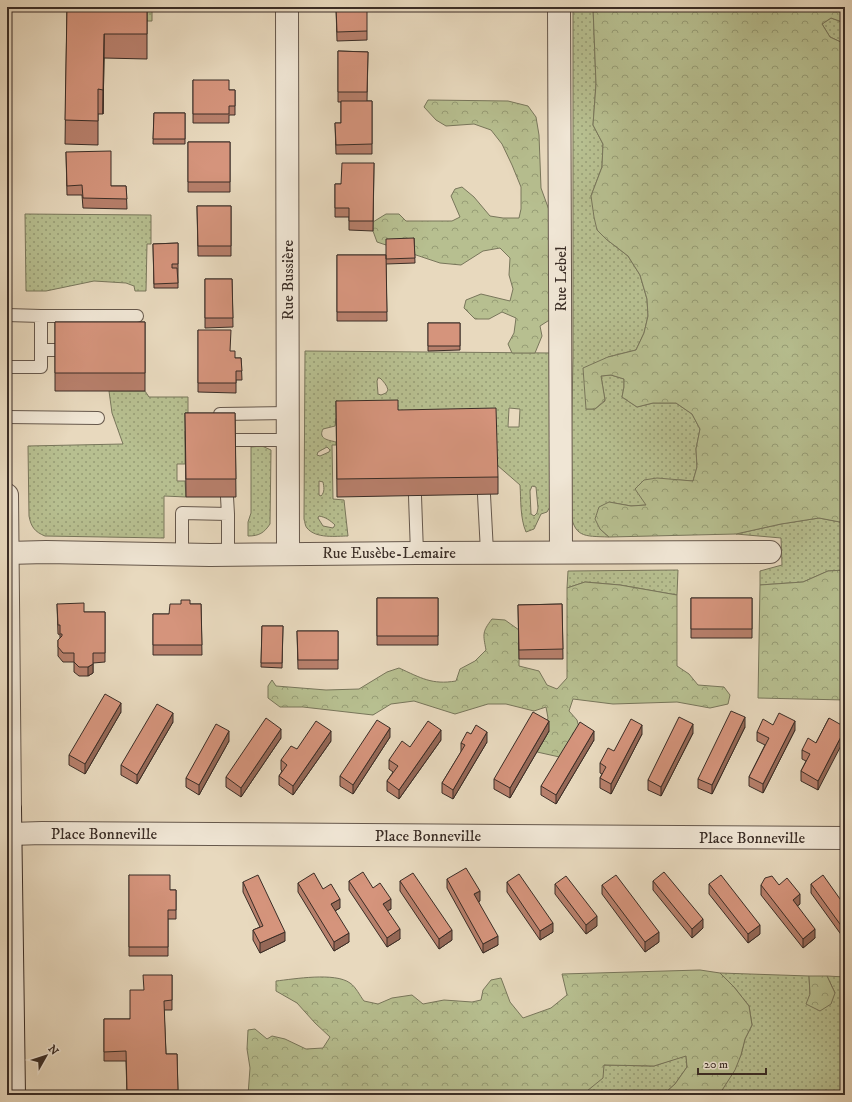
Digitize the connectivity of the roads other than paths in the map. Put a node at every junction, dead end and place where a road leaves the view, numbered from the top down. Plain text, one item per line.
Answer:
1 (287, 7) edge
2 (559, 7) edge
3 (7, 315) edge
4 (41, 316) junction
5 (137, 316) dead end
6 (41, 350) junction
7 (55, 350) edge
8 (7, 367) edge
9 (288, 413) junction
10 (208, 414) edge
11 (7, 417) edge
12 (98, 418) dead end
13 (236, 440) edge
14 (288, 440) junction
15 (7, 495) edge
16 (484, 495) edge
17 (415, 496) edge
18 (227, 497) edge
19 (228, 514) junction
20 (487, 552) junction
21 (562, 552) junction
22 (770, 552) dead end
23 (418, 553) junction
24 (7, 554) edge
25 (288, 554) junction
26 (182, 555) junction
27 (228, 555) junction
28 (8, 761) edge
29 (10, 822) edge
30 (845, 838) edge
31 (10, 985) edge
32 (14, 1095) edge

1 - 9 street, Rue Bussière
2 - 21 street, Rue Lebel
3 - 4 lane
4 - 5 lane
4 - 6 lane
6 - 7 lane
6 - 8 lane
9 - 10 lane
9 - 14 street, Rue Bussière
11 - 12 lane
13 - 14 lane
14 - 25 street, Rue Bussière
15 - 24 street
16 - 20 lane
17 - 23 lane
18 - 19 lane
19 - 26 lane
19 - 27 lane
20 - 21 street, Rue Eusèbe-Lemaire
20 - 23 street, Rue Eusèbe-Lemaire
21 - 22 street, Rue Eusèbe-Lemaire
23 - 25 street, Rue Eusèbe-Lemaire
24 - 26 street, Rue Eusèbe-Lemaire
24 - 28 street
25 - 27 street, Rue Eusèbe-Lemaire
26 - 27 street, Rue Eusèbe-Lemaire
28 - 29 street
29 - 30 street, Place Bonneville
29 - 31 street
31 - 32 street

